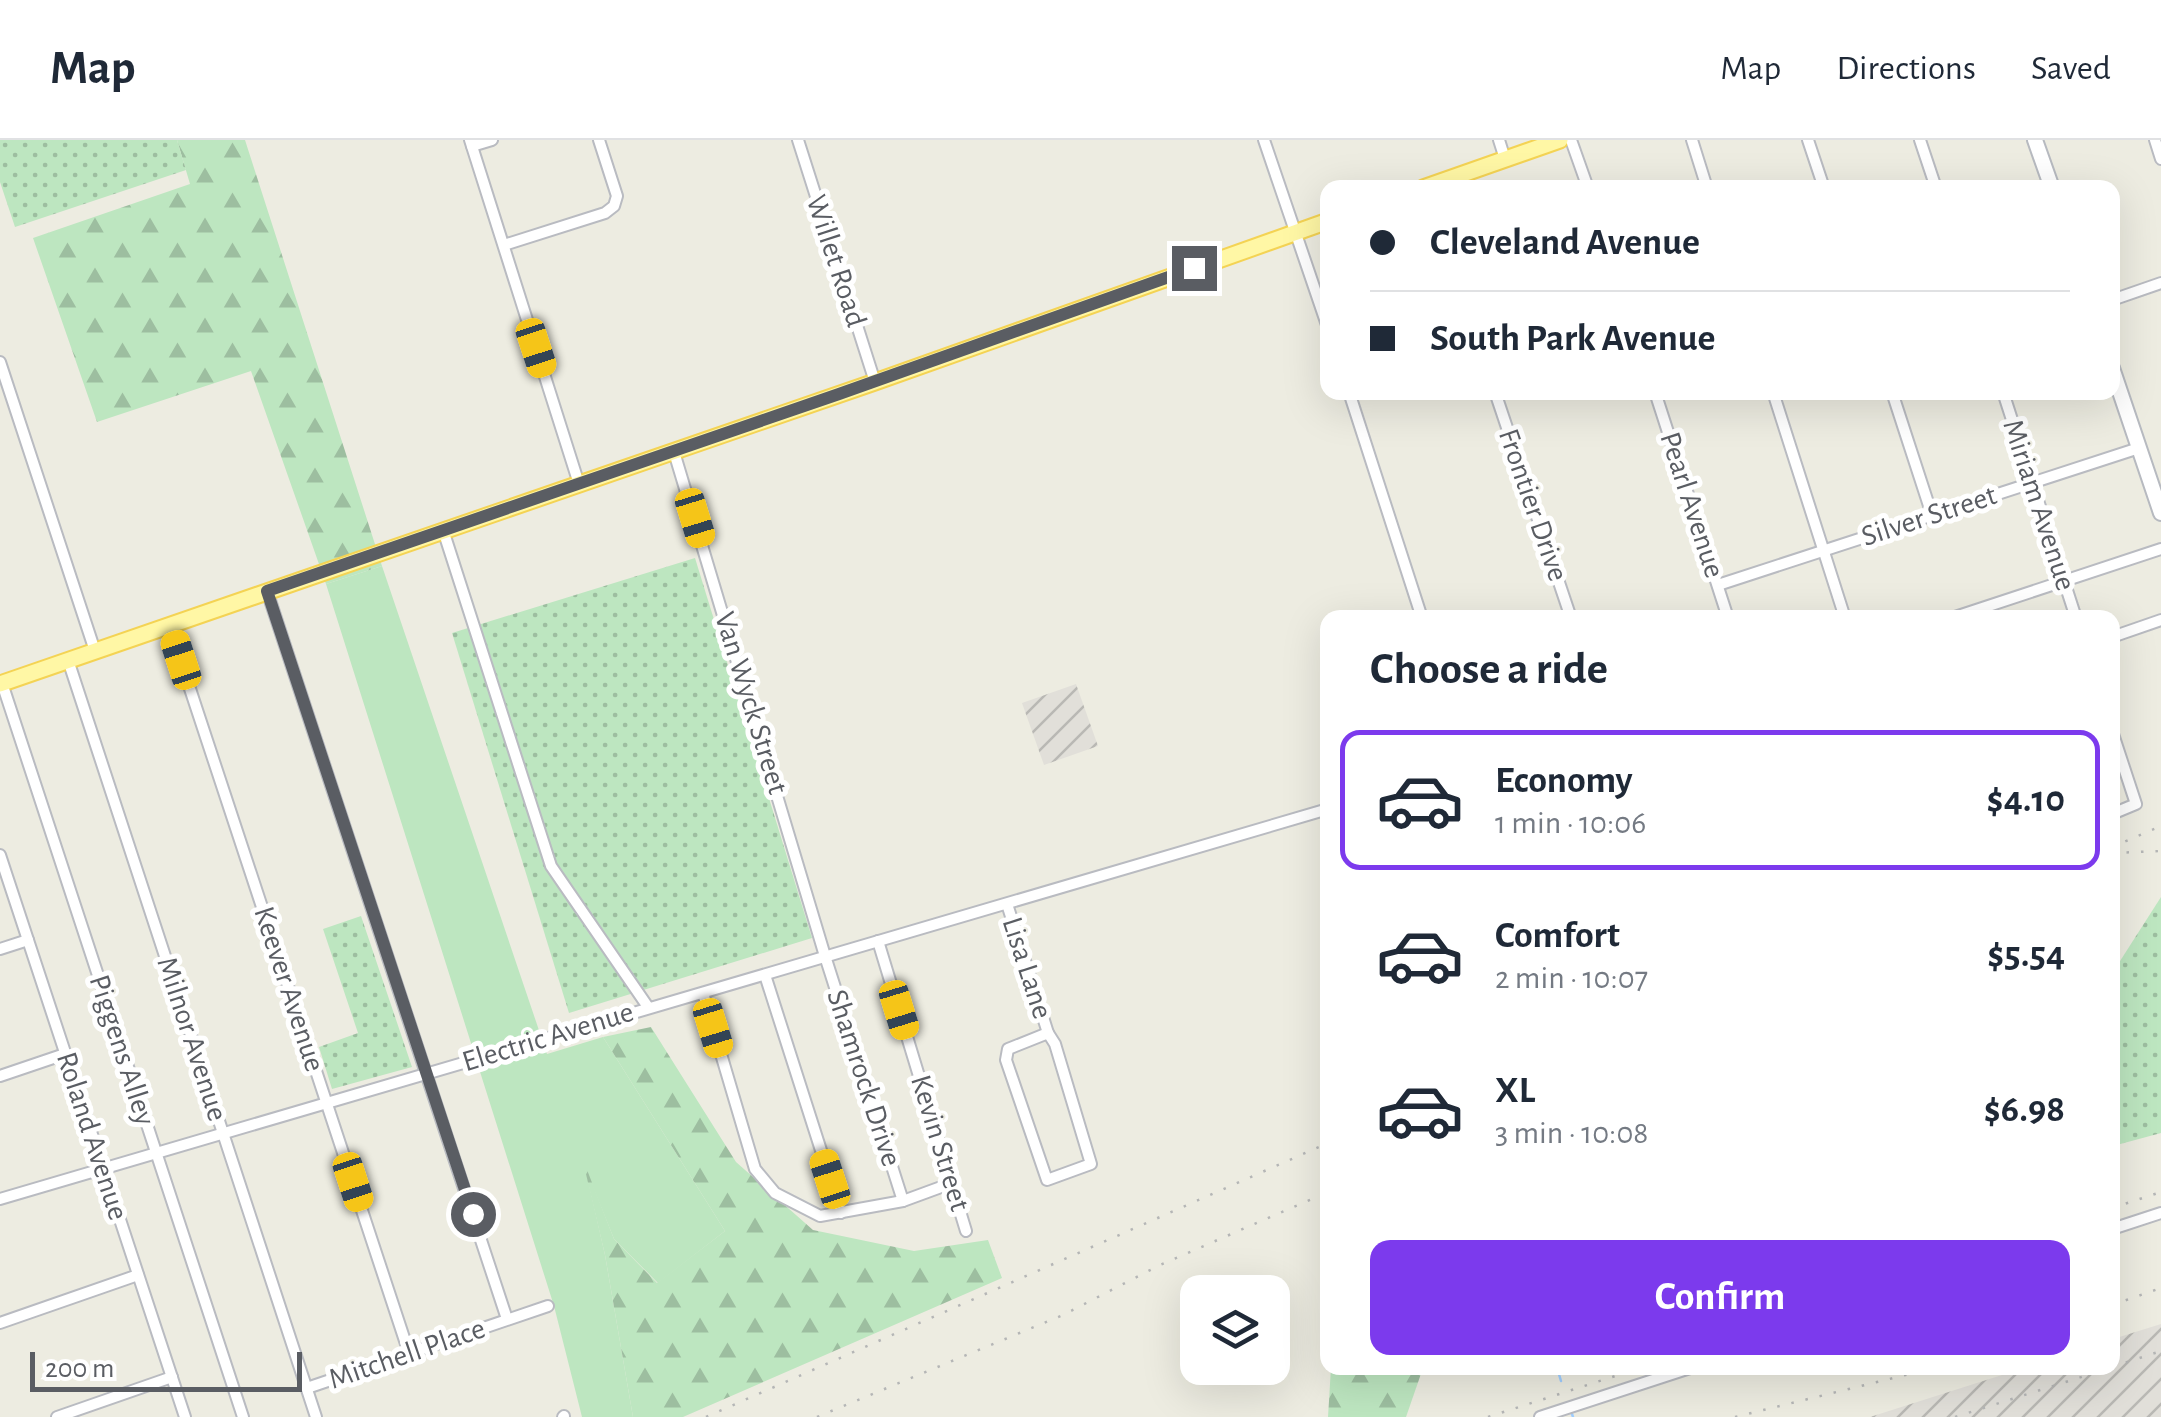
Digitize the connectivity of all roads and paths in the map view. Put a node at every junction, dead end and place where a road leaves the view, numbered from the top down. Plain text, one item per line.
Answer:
1 (492, 140) edge
2 (599, 140) edge
3 (798, 140) edge
4 (1264, 140) edge
5 (1499, 140) edge
6 (1560, 140) edge
7 (1572, 140) edge
8 (1692, 140) edge
9 (1808, 140) edge
10 (1920, 140) edge
11 (2036, 140) edge
12 (2155, 140) edge
13 (471, 143) edge
14 (1505, 159) junction
15 (2161, 159) edge
16 (1446, 180) edge
17 (1585, 180) edge
18 (1704, 180) edge
19 (1821, 180) edge
20 (1933, 180) edge
21 (2049, 180) edge
22 (1320, 223) edge
23 (1296, 232) junction
24 (504, 245) junction
25 (2161, 283) edge
26 (2120, 297) edge
27 (1320, 304) edge
28 (0, 362) edge
29 (875, 382) junction
30 (2120, 392) edge
31 (1352, 400) edge
32 (1498, 400) edge
33 (1658, 400) edge
34 (1776, 400) edge
35 (1895, 400) edge
36 (2006, 400) edge
37 (2139, 448) junction
38 (674, 452) junction
39 (2032, 483) junction
40 (579, 484) junction
41 (2161, 512) edge
42 (1932, 515) junction
43 (444, 530) junction
44 (2161, 549) edge
45 (1823, 551) junction
46 (2064, 581) junction
47 (1718, 585) junction
48 (267, 591) junction
49 (1419, 610) edge
50 (1568, 610) edge
51 (1726, 610) edge
52 (1842, 610) edge
53 (1976, 610) edge
54 (2073, 610) edge
55 (2161, 620) edge
56 (170, 625) junction
57 (2120, 634) edge
58 (95, 651) junction
59 (68, 660) junction
60 (1, 684) edge
61 (2120, 755) edge
62 (1320, 811) edge
63 (2120, 811) edge
64 (0, 855) edge
65 (1006, 904) junction
66 (28, 940) junction
67 (878, 941) junction
68 (0, 949) edge
69 (826, 956) junction
70 (765, 976) junction
71 (703, 993) junction
72 (648, 1007) junction
73 (1048, 1034) junction
74 (66, 1054) junction
75 (427, 1074) junction
76 (0, 1076) edge
77 (326, 1103) junction
78 (223, 1134) junction
79 (156, 1153) junction
80 (103, 1169) junction
81 (952, 1183) junction
82 (0, 1199) edge
83 (903, 1201) junction
84 (841, 1213) junction
85 (2161, 1213) edge
86 (2120, 1226) edge
87 (966, 1231) dead end
88 (138, 1275) junction
89 (548, 1306) dead end
90 (508, 1320) junction
91 (0, 1323) edge
92 (409, 1354) junction
93 (1669, 1375) edge
94 (172, 1377) junction
95 (307, 1388) junction
96 (57, 1417) edge
97 (185, 1417) edge
98 (243, 1417) edge
99 (316, 1417) edge
100 (1540, 1417) edge

1 - 13 street
2 - 24 street
3 - 29 street, Willet Road
4 - 23 street
5 - 14 street
6 - 14 main road
7 - 17 street
8 - 18 street
9 - 19 street
10 - 20 street
11 - 21 street
12 - 15 street
13 - 24 street
14 - 16 main road
22 - 23 main road
23 - 27 street
23 - 29 main road
24 - 40 street
25 - 26 street
28 - 58 street
29 - 38 main road
30 - 37 street
31 - 49 street
32 - 50 street, Frontier Drive
33 - 47 street, Pearl Avenue
34 - 45 street
35 - 42 street
36 - 39 street, Miriam Avenue
37 - 39 street, Silver Street
37 - 41 street
38 - 40 main road
38 - 69 street, Van Wyck Street
39 - 42 street, Silver Street
39 - 46 street, Miriam Avenue
40 - 43 main road
42 - 45 street, Silver Street
43 - 48 main road
43 - 72 street
44 - 46 street
45 - 47 street, Silver Street
45 - 52 street
46 - 53 street
46 - 54 street, Miriam Avenue
47 - 51 street, Pearl Avenue
48 - 56 main road
48 - 75 street
55 - 57 street
56 - 58 main road
56 - 77 street, Keever Avenue
58 - 59 main road
59 - 60 main road
59 - 78 street, Milnor Avenue
60 - 79 street, Piggens Alley
61 - 63 street
62 - 65 street, Electric Avenue
64 - 66 street, Roland Avenue
65 - 67 street, Electric Avenue
65 - 73 street, Lisa Lane
66 - 68 street
66 - 74 street, Roland Avenue
67 - 69 street, Electric Avenue
67 - 81 street, Kevin Street
69 - 70 street, Electric Avenue
69 - 83 street, Shamrock Drive
70 - 71 street, Electric Avenue
70 - 84 street
71 - 72 street, Electric Avenue
71 - 84 street
72 - 75 street, Electric Avenue
73 - 73 street, Lisa Lane
74 - 76 street
74 - 80 street, Roland Avenue
75 - 77 street, Electric Avenue
75 - 90 street
77 - 78 street, Electric Avenue
77 - 92 street, Keever Avenue
78 - 79 street, Electric Avenue
78 - 95 street, Milnor Avenue
79 - 80 street, Electric Avenue
79 - 98 street, Piggens Alley
80 - 82 street, Electric Avenue
80 - 88 street, Roland Avenue
81 - 83 street
81 - 87 street, Kevin Street
83 - 84 street
85 - 86 street
88 - 91 street
88 - 94 street, Roland Avenue
89 - 90 street, Mitchell Place
90 - 92 street, Mitchell Place
92 - 95 street, Mitchell Place
93 - 100 street
94 - 96 street
94 - 97 street, Roland Avenue
95 - 99 street, Milnor Avenue

